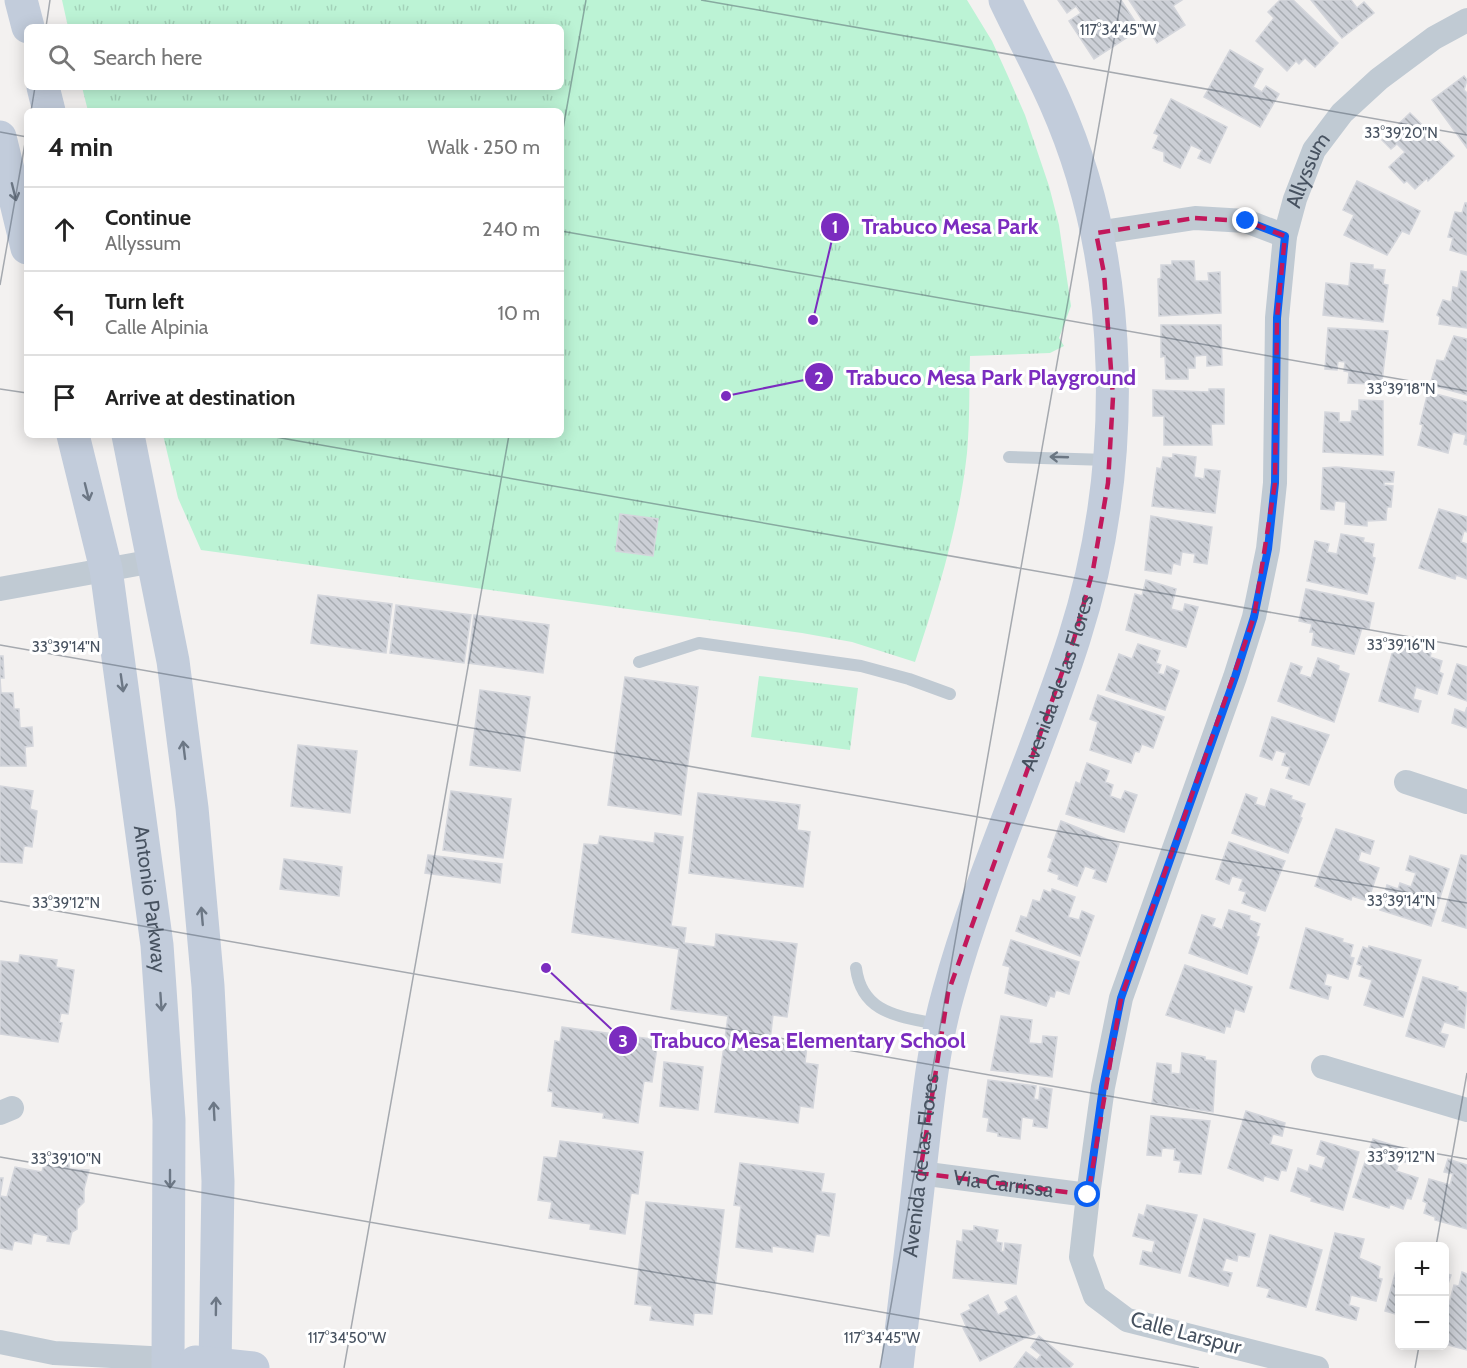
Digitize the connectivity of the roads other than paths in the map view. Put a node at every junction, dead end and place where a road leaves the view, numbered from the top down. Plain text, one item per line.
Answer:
1 (21, 0) edge
2 (1005, 0) edge
3 (1467, 20) edge
4 (26, 24) edge
5 (44, 90) edge
6 (48, 108) edge
7 (0, 137) edge
8 (1096, 232) junction
9 (24, 236) edge
10 (1285, 236) junction
11 (74, 438) edge
12 (129, 438) edge
13 (1009, 457) dead end
14 (1109, 460) junction
15 (154, 561) junction
16 (106, 569) junction
17 (3, 583) edge
18 (639, 662) dead end
19 (950, 694) dead end
20 (1406, 782) dead end
21 (1467, 802) edge
22 (856, 968) dead end
23 (940, 1024) junction
24 (1323, 1067) dead end
25 (1467, 1110) edge
26 (920, 1173) junction
27 (1088, 1195) junction
28 (1095, 1296) joint
29 (0, 1342) edge
30 (169, 1364) edge
31 (215, 1366) edge
32 (253, 1368) edge
33 (897, 1368) edge
34 (1317, 1368) edge

1 - 4 main road
2 - 8 main road, Avenida de las Flores
3 - 10 street, Allyssum
5 - 6 main road
7 -> 9 main road
8 - 10 street
8 - 14 main road, Avenida de las Flores
10 - 27 street, Allyssum
11 -> 16 main road, Antonio Parkway
12 - 15 main road
14 -> 13 lane
14 - 23 main road, Avenida de las Flores
15 - 16 street
31 -> 15 main road
16 - 17 street
16 -> 30 main road, Antonio Parkway
18 - 19 lane
20 - 21 street
22 - 23 lane
23 - 26 main road, Avenida de las Flores
24 - 25 street
26 - 27 street, Via Carrissa
26 - 33 main road, Avenida de las Flores
27 - 28 street, Allyssum
28 - 34 street, Calle Larspur
29 - 30 street
30 - 31 main road
31 - 32 main road

